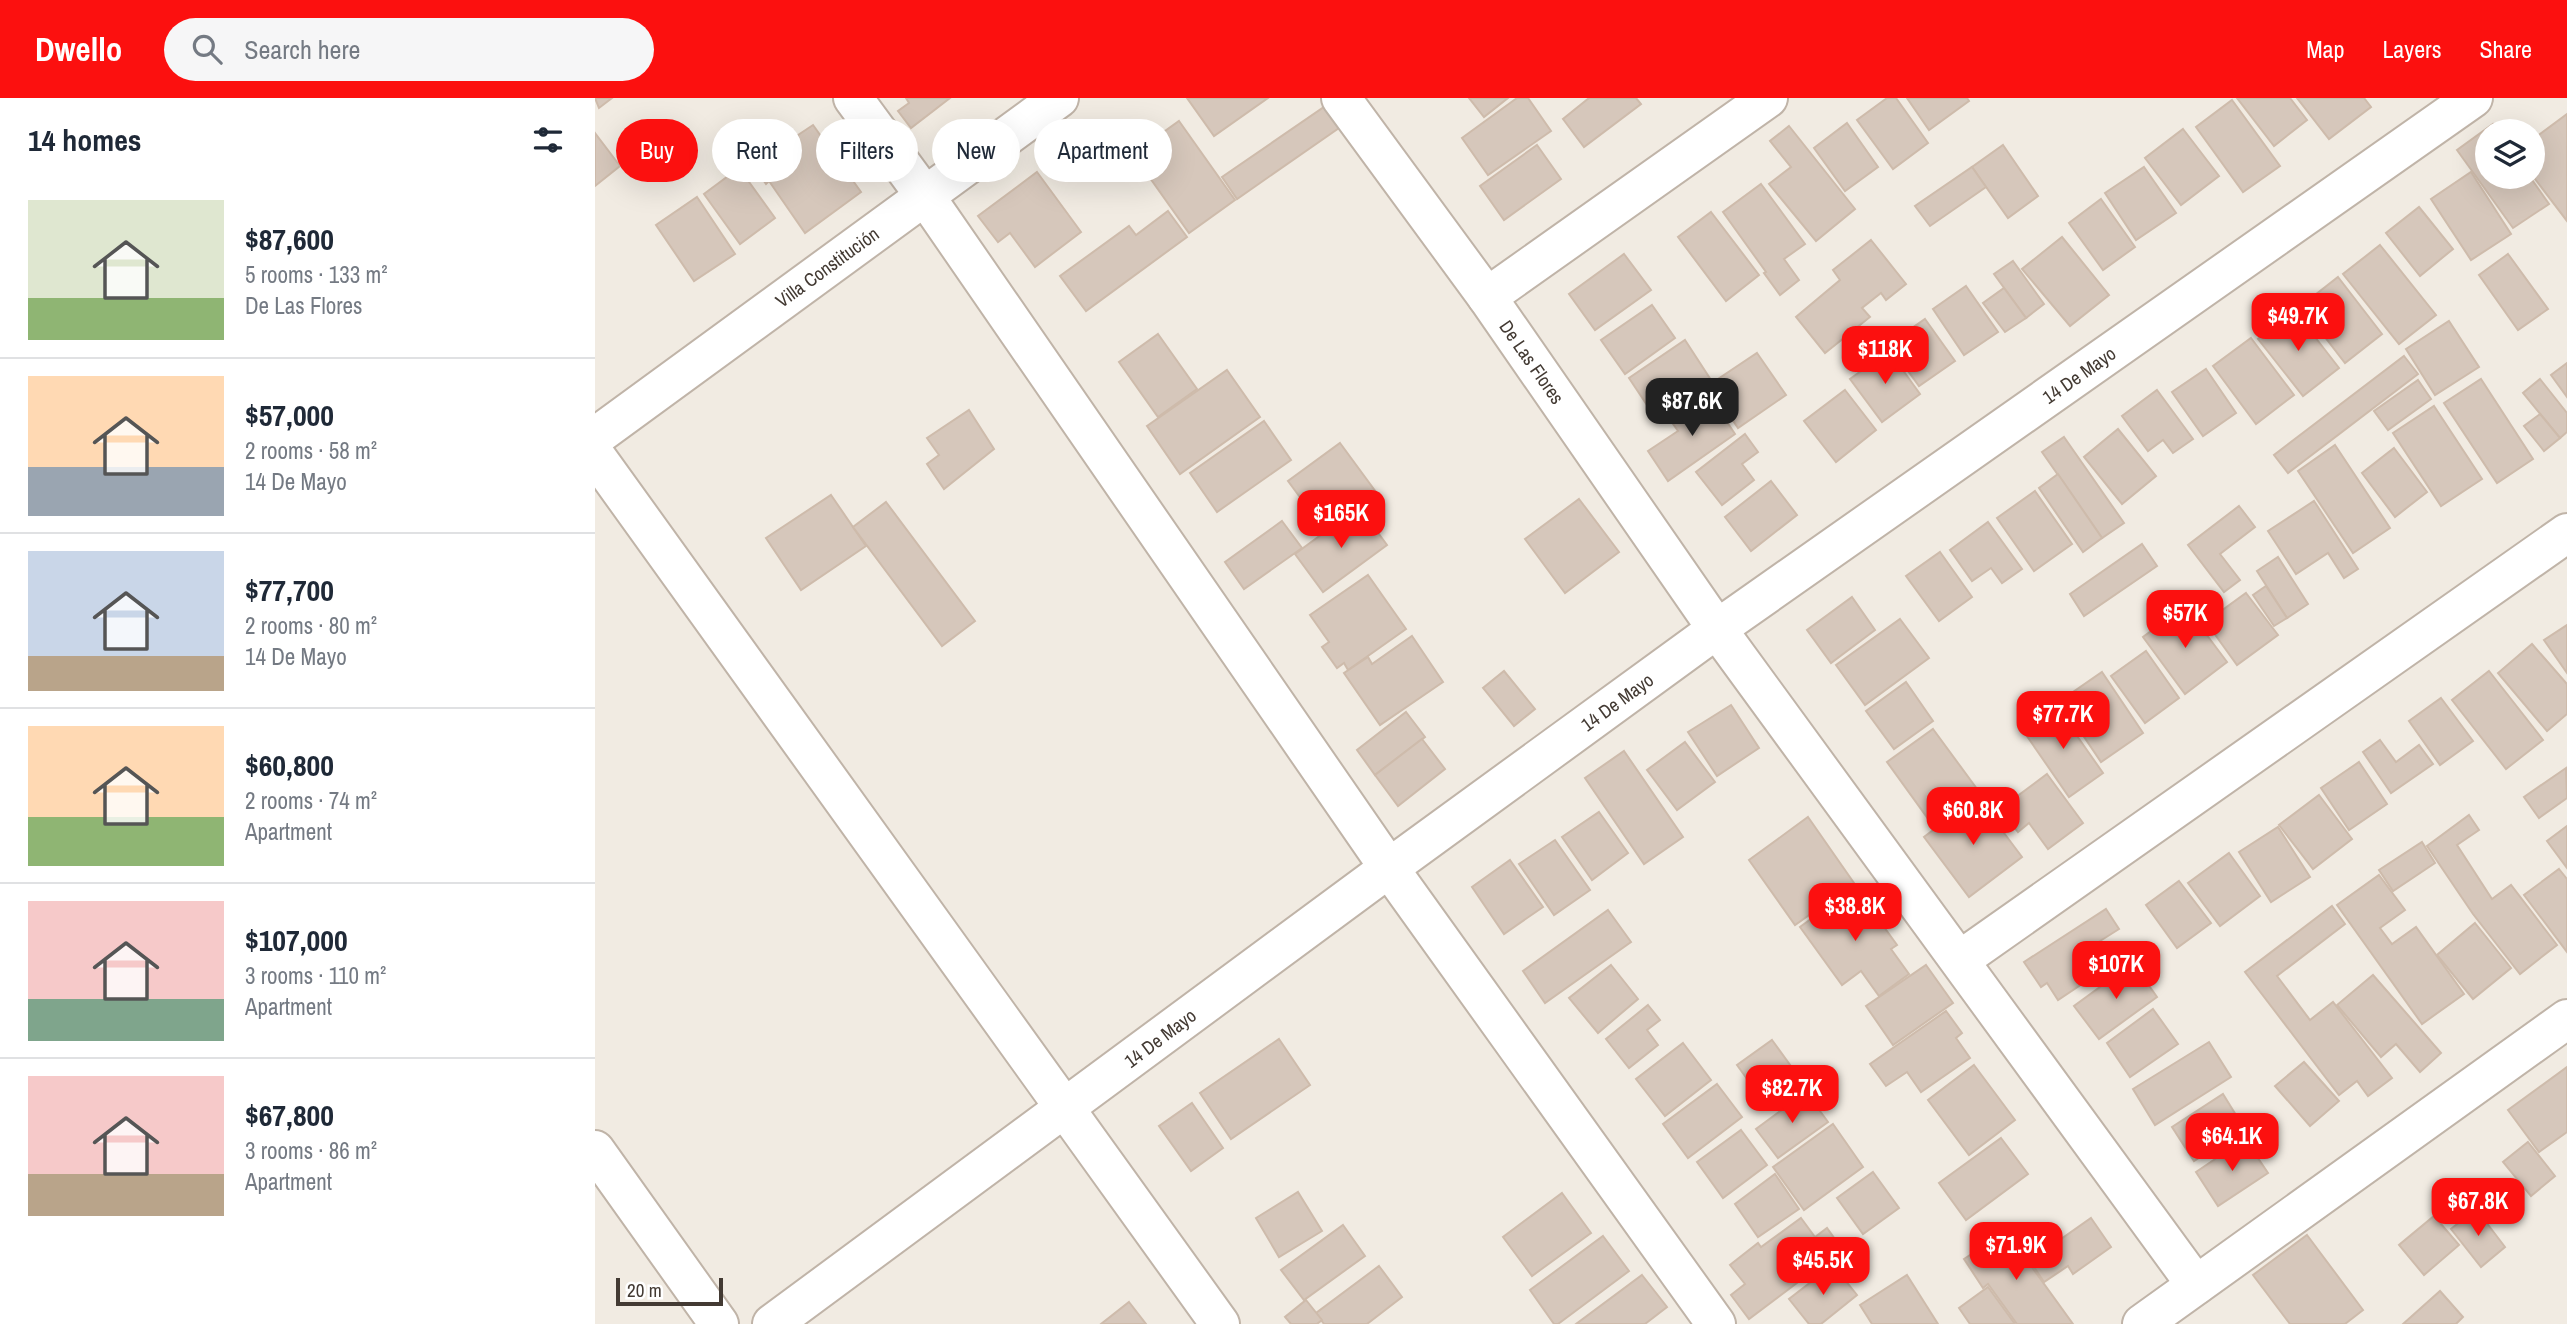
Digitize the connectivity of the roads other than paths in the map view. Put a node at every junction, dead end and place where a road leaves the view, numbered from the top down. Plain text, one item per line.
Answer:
1 (853, 98) edge
2 (1059, 98) edge
3 (1341, 98) edge
4 (1768, 98) edge
5 (2473, 98) edge
6 (925, 196) junction
7 (1487, 297) junction
8 (595, 437) edge
9 (595, 455) edge
10 (2567, 533) edge
11 (1717, 629) junction
12 (1389, 868) junction
13 (1960, 960) junction
14 (2567, 1019) edge
15 (1065, 1108) junction
16 (595, 1150) edge
17 (2196, 1285) junction
18 (719, 1324) edge
19 (772, 1324) edge
20 (1220, 1324) edge
21 (1716, 1324) edge
22 (2142, 1324) edge

1 - 6 street
2 - 6 street, Villa Constitución
3 - 7 street, De Las Flores
4 - 7 street
5 - 11 street, 14 De Mayo
6 - 8 street, Villa Constitución
6 - 12 street
7 - 11 street, De Las Flores
9 - 15 street
10 - 13 street
11 - 12 street, 14 De Mayo
11 - 13 street, De Las Flores
12 - 15 street, 14 De Mayo
12 - 21 street
13 - 17 street, De Las Flores
14 - 17 street
15 - 19 street, 14 De Mayo
15 - 20 street
16 - 18 street
17 - 22 street

